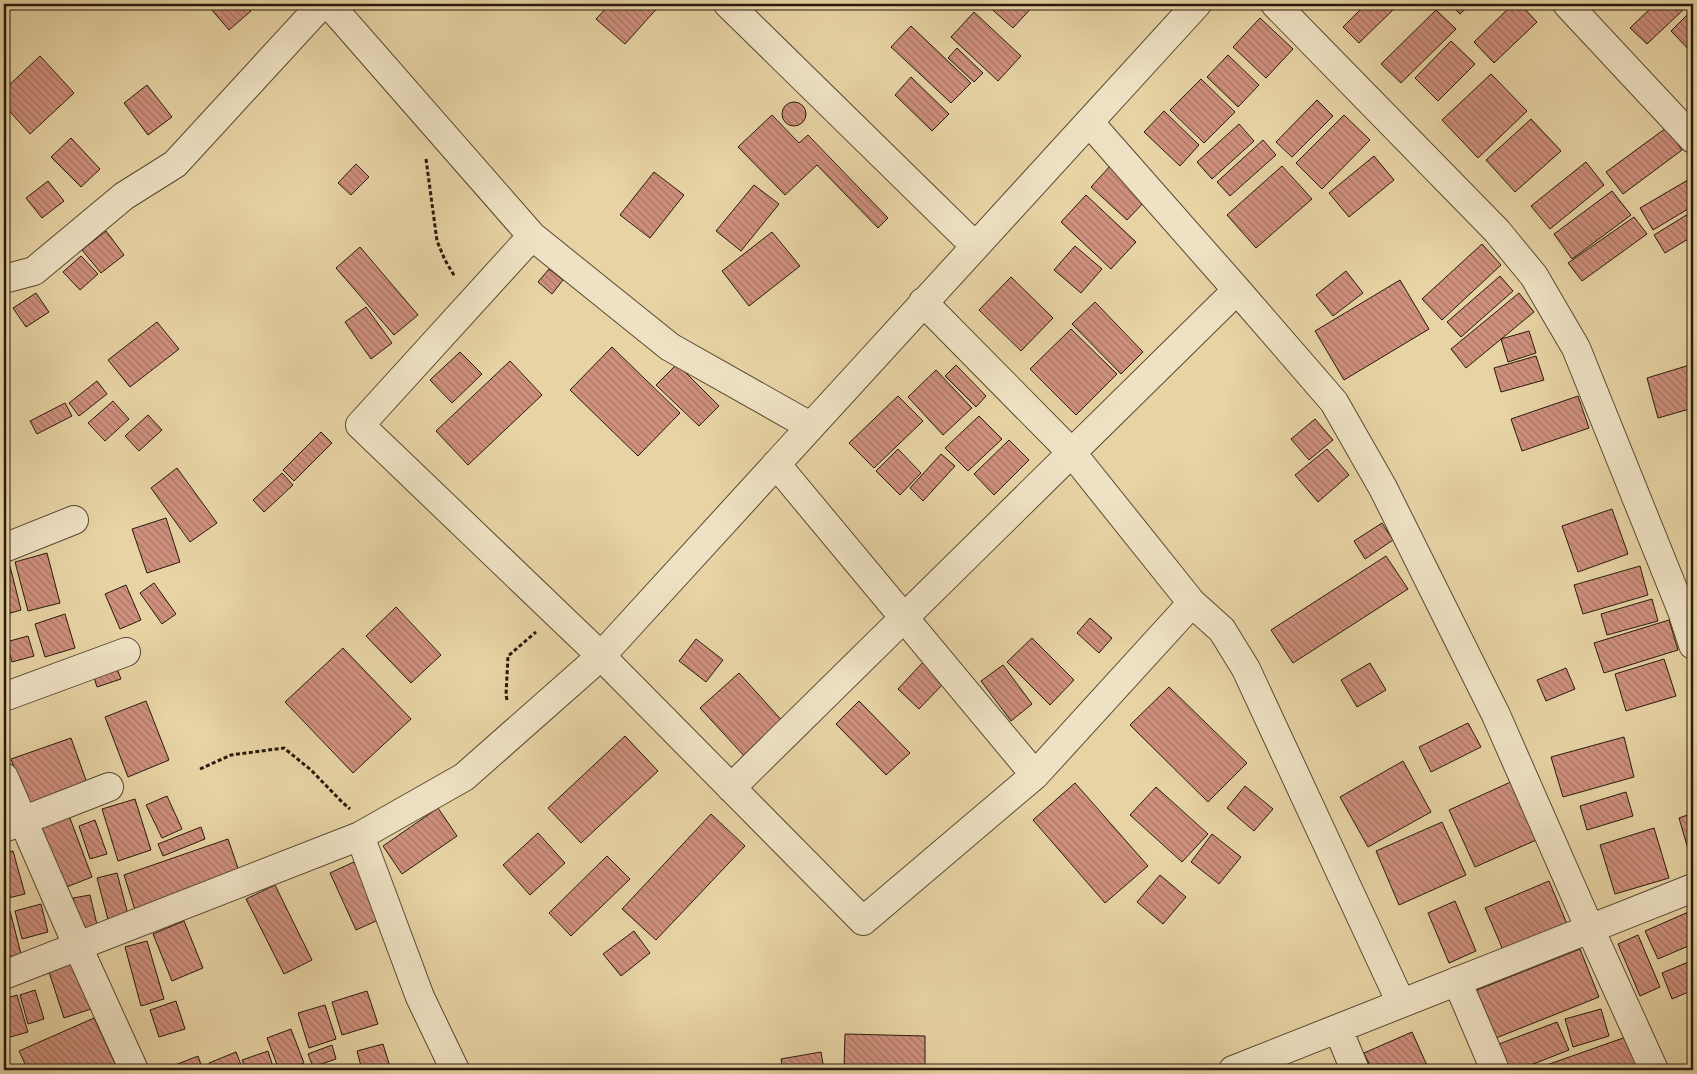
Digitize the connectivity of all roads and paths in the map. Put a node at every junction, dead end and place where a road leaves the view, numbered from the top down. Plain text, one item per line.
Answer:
1 (322, 4) edge
2 (329, 4) edge
3 (1197, 4) edge
4 (1275, 4) edge
5 (1567, 4) edge
6 (732, 5) edge
7 (1089, 122) junction
8 (1693, 139) edge
9 (425, 155) dead end
10 (532, 236) junction
11 (975, 246) junction
12 (4, 279) edge
13 (1237, 290) junction
14 (475, 298) junction
15 (923, 302) junction
16 (810, 426) junction
17 (1072, 453) junction
18 (776, 464) junction
19 (74, 520) dead end
20 (4, 548) edge
21 (1192, 603) junction
22 (556, 613) junction
23 (904, 619) junction
24 (1693, 645) edge
25 (126, 652) dead end
26 (601, 656) junction
27 (4, 697) edge
28 (514, 733) junction
29 (200, 769) dead end
30 (1035, 775) junction
31 (4, 777) edge
32 (109, 787) dead end
33 (731, 788) junction
34 (13, 824) edge
35 (367, 831) junction
36 (1693, 888) edge
37 (1590, 929) junction
38 (78, 947) junction
39 (4, 975) edge
40 (1457, 981) junction
41 (1402, 1003) junction
42 (1338, 1029) junction
43 (134, 1070) edge
44 (455, 1070) edge
45 (1233, 1070) edge
46 (1355, 1070) edge
47 (1495, 1070) edge
48 (1654, 1070) edge

1 - 12 street
2 - 10 street
3 - 7 street
4 - 24 street
5 - 8 street
6 - 11 street
7 - 11 street
7 - 13 street
9 - 14 path
10 - 14 street
10 - 16 street
11 - 15 street
13 - 17 street
13 - 37 street
14 - 22 street
15 - 16 street
15 - 17 street
16 - 18 street
17 - 21 street
17 - 23 street
18 - 23 street
18 - 26 street
19 - 20 street
21 - 30 street
21 - 41 street
22 - 26 street
22 - 28 path
23 - 30 street
23 - 33 street
25 - 27 street
26 - 28 street
26 - 33 street
28 - 35 street
29 - 35 path
30 - 33 street
31 - 34 street
32 - 34 street
34 - 38 street
35 - 38 street
35 - 44 street
36 - 37 street
37 - 40 street
37 - 48 street
38 - 39 street
38 - 43 street
40 - 41 street
40 - 47 street
41 - 42 street
42 - 45 street
42 - 46 street

